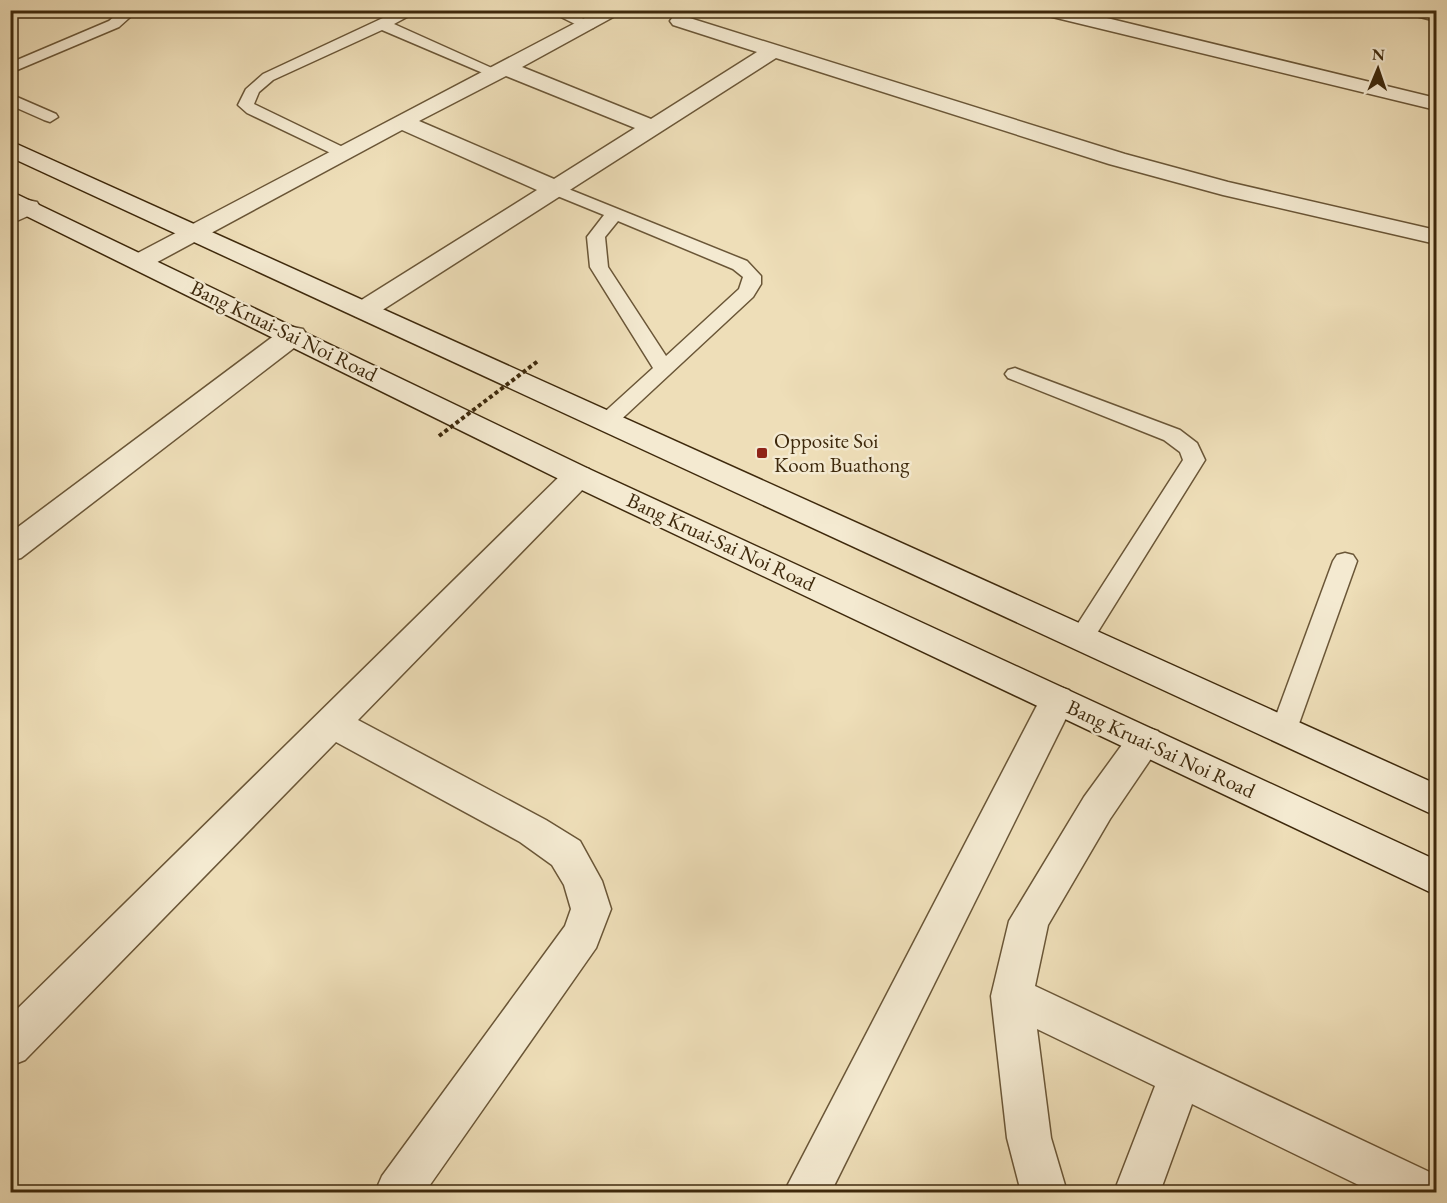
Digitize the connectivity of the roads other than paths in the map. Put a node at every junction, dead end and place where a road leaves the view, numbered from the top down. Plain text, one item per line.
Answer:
1 (131, 10) edge
2 (412, 10) edge
3 (554, 10) edge
4 (616, 10) edge
5 (1047, 10) edge
6 (1415, 10) edge
7 (1437, 15) edge
8 (680, 21) dead end
9 (384, 25) junction
10 (588, 25) junction
11 (774, 50) junction
12 (10, 69) edge
13 (500, 71) junction
14 (10, 99) edge
15 (1437, 104) edge
16 (50, 117) dead end
17 (401, 122) junction
18 (652, 127) junction
19 (10, 148) edge
20 (340, 153) junction
21 (556, 189) junction
22 (16, 207) edge
23 (616, 214) junction
24 (193, 231) junction
25 (1437, 237) edge
26 (141, 261) junction
27 (364, 310) junction
28 (293, 335) junction
29 (664, 369) junction
30 (1015, 374) dead end
31 (606, 422) junction
32 (578, 476) junction
33 (10, 550) edge
34 (1345, 561) dead end
35 (1080, 639) junction
36 (1058, 700) junction
37 (334, 724) junction
38 (1283, 732) junction
39 (1145, 741) junction
40 (1437, 801) edge
41 (1437, 878) edge
42 (1012, 996) junction
43 (10, 1046) edge
44 (1180, 1077) junction
45 (398, 1192) edge
46 (807, 1192) edge
47 (1044, 1192) edge
48 (1137, 1192) edge
49 (1422, 1192) edge

1 - 12 lane
2 - 9 lane
3 - 10 lane
4 - 10 street
5 - 15 street
6 - 7 street
8 - 11 street
9 - 13 lane
9 - 20 lane
10 - 13 street
11 - 18 street
11 - 25 street
13 - 17 street
13 - 18 street
14 - 16 lane
17 - 20 street
17 - 21 street
18 - 21 street
19 - 24 street
20 - 24 street
21 - 23 lane
21 - 27 street
22 - 26 street, Bang Kruai-Sai Noi Road
23 - 29 lane
23 - 29 lane
24 - 26 street
24 - 27 street
26 - 28 street, Bang Kruai-Sai Noi Road
27 - 31 street
28 - 32 street, Bang Kruai-Sai Noi Road
28 - 33 street
29 - 31 lane
30 - 35 lane
31 - 35 street
32 - 36 street, Bang Kruai-Sai Noi Road
32 - 37 street
34 - 38 lane
35 - 38 street
36 - 39 street, Bang Kruai-Sai Noi Road
36 - 46 street
37 - 43 street
37 - 45 street
38 - 40 street
39 - 41 street, Bang Kruai-Sai Noi Road
39 - 42 street
42 - 44 street
42 - 47 street
44 - 48 street
44 - 49 street

